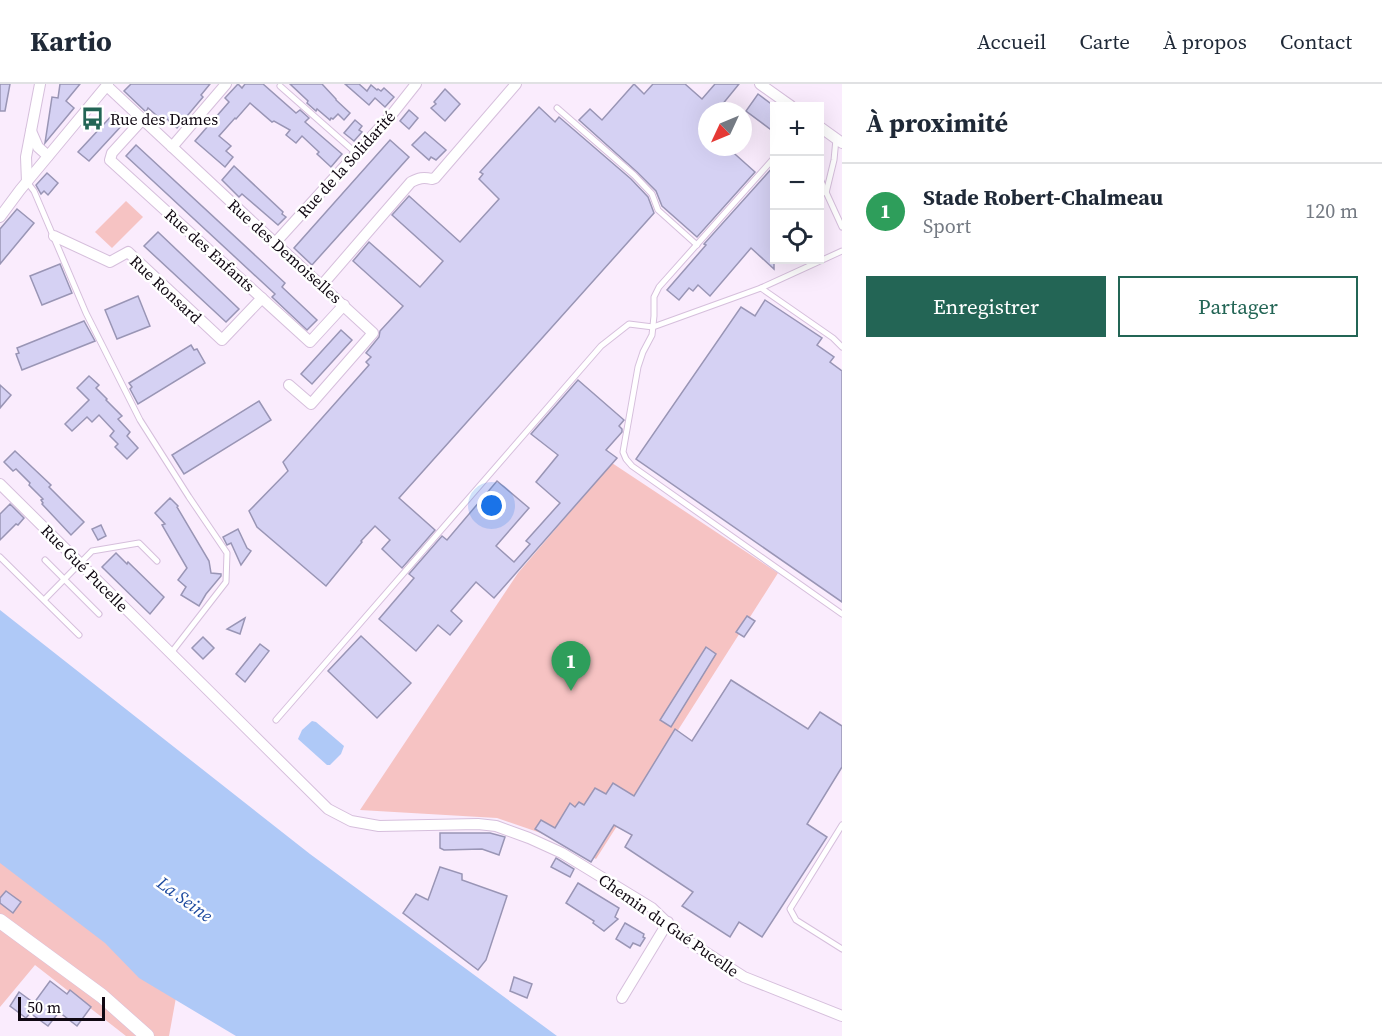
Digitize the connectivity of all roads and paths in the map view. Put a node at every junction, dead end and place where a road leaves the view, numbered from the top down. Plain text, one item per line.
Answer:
1 (40, 84) edge
2 (226, 84) edge
3 (416, 84) edge
4 (516, 84) edge
5 (760, 84) edge
6 (107, 85) edge
7 (279, 86) dead end
8 (785, 102) edge
9 (557, 108) dead end
10 (142, 120) junction
11 (31, 130) junction
12 (824, 130) edge
13 (840, 138) edge
14 (172, 147) junction
15 (356, 153) junction
16 (48, 156) junction
17 (770, 163) edge
18 (27, 182) junction
19 (824, 189) edge
20 (826, 193) junction
21 (0, 217) edge
22 (842, 226) edge
23 (54, 236) junction
24 (275, 243) junction
25 (697, 245) junction
26 (842, 251) edge
27 (321, 285) junction
28 (762, 288) junction
29 (262, 298) junction
30 (344, 305) junction
31 (653, 327) junction
32 (842, 347) edge
33 (288, 385) dead end
34 (0, 484) edge
35 (0, 557) edge
36 (45, 560) dead end
37 (157, 561) dead end
38 (80, 563) junction
39 (64, 579) junction
40 (44, 600) junction
41 (99, 614) dead end
42 (842, 614) edge
43 (79, 635) dead end
44 (171, 653) junction
45 (276, 720) dead end
46 (842, 825) edge
47 (0, 921) edge
48 (668, 922) junction
49 (842, 949) edge
50 (622, 998) dead end
51 (842, 1016) edge
52 (147, 1036) edge

1 - 11 street
2 - 14 street
3 - 15 street, Rue de la Solidarité
4 - 27 street
5 - 8 street
6 - 10 street, Rue des Demoiselles
6 - 16 street
7 - 15 lane
9 - 25 lane
10 - 14 street, Rue des Demoiselles
10 - 29 street, Rue des Enfants
11 - 16 street
11 - 18 street
12 - 13 street
13 - 20 lane
14 - 24 street, Rue des Demoiselles
15 - 24 street, Rue de la Solidarité
16 - 18 street
17 - 25 lane
18 - 21 street
18 - 23 lane
19 - 20 lane
20 - 22 lane
23 - 29 street, Rue Ronsard
23 - 44 lane
24 - 27 street, Rue des Demoiselles
25 - 31 lane
26 - 28 lane
27 - 30 street, Rue des Demoiselles
28 - 31 lane
28 - 32 lane
29 - 30 street, Rue des Enfants
30 - 33 street, Rue des Demoiselles
31 - 42 lane
31 - 45 lane
34 - 38 street, Rue Gué Pucelle
35 - 40 lane
36 - 39 lane
37 - 38 lane
38 - 39 lane
38 - 44 street, Rue Gué Pucelle
39 - 40 lane
39 - 41 lane
40 - 43 lane
44 - 48 street, Chemin du Gué Pucelle
46 - 49 lane
47 - 52 main road
48 - 50 street
48 - 51 street, Chemin du Gué Pucelle

